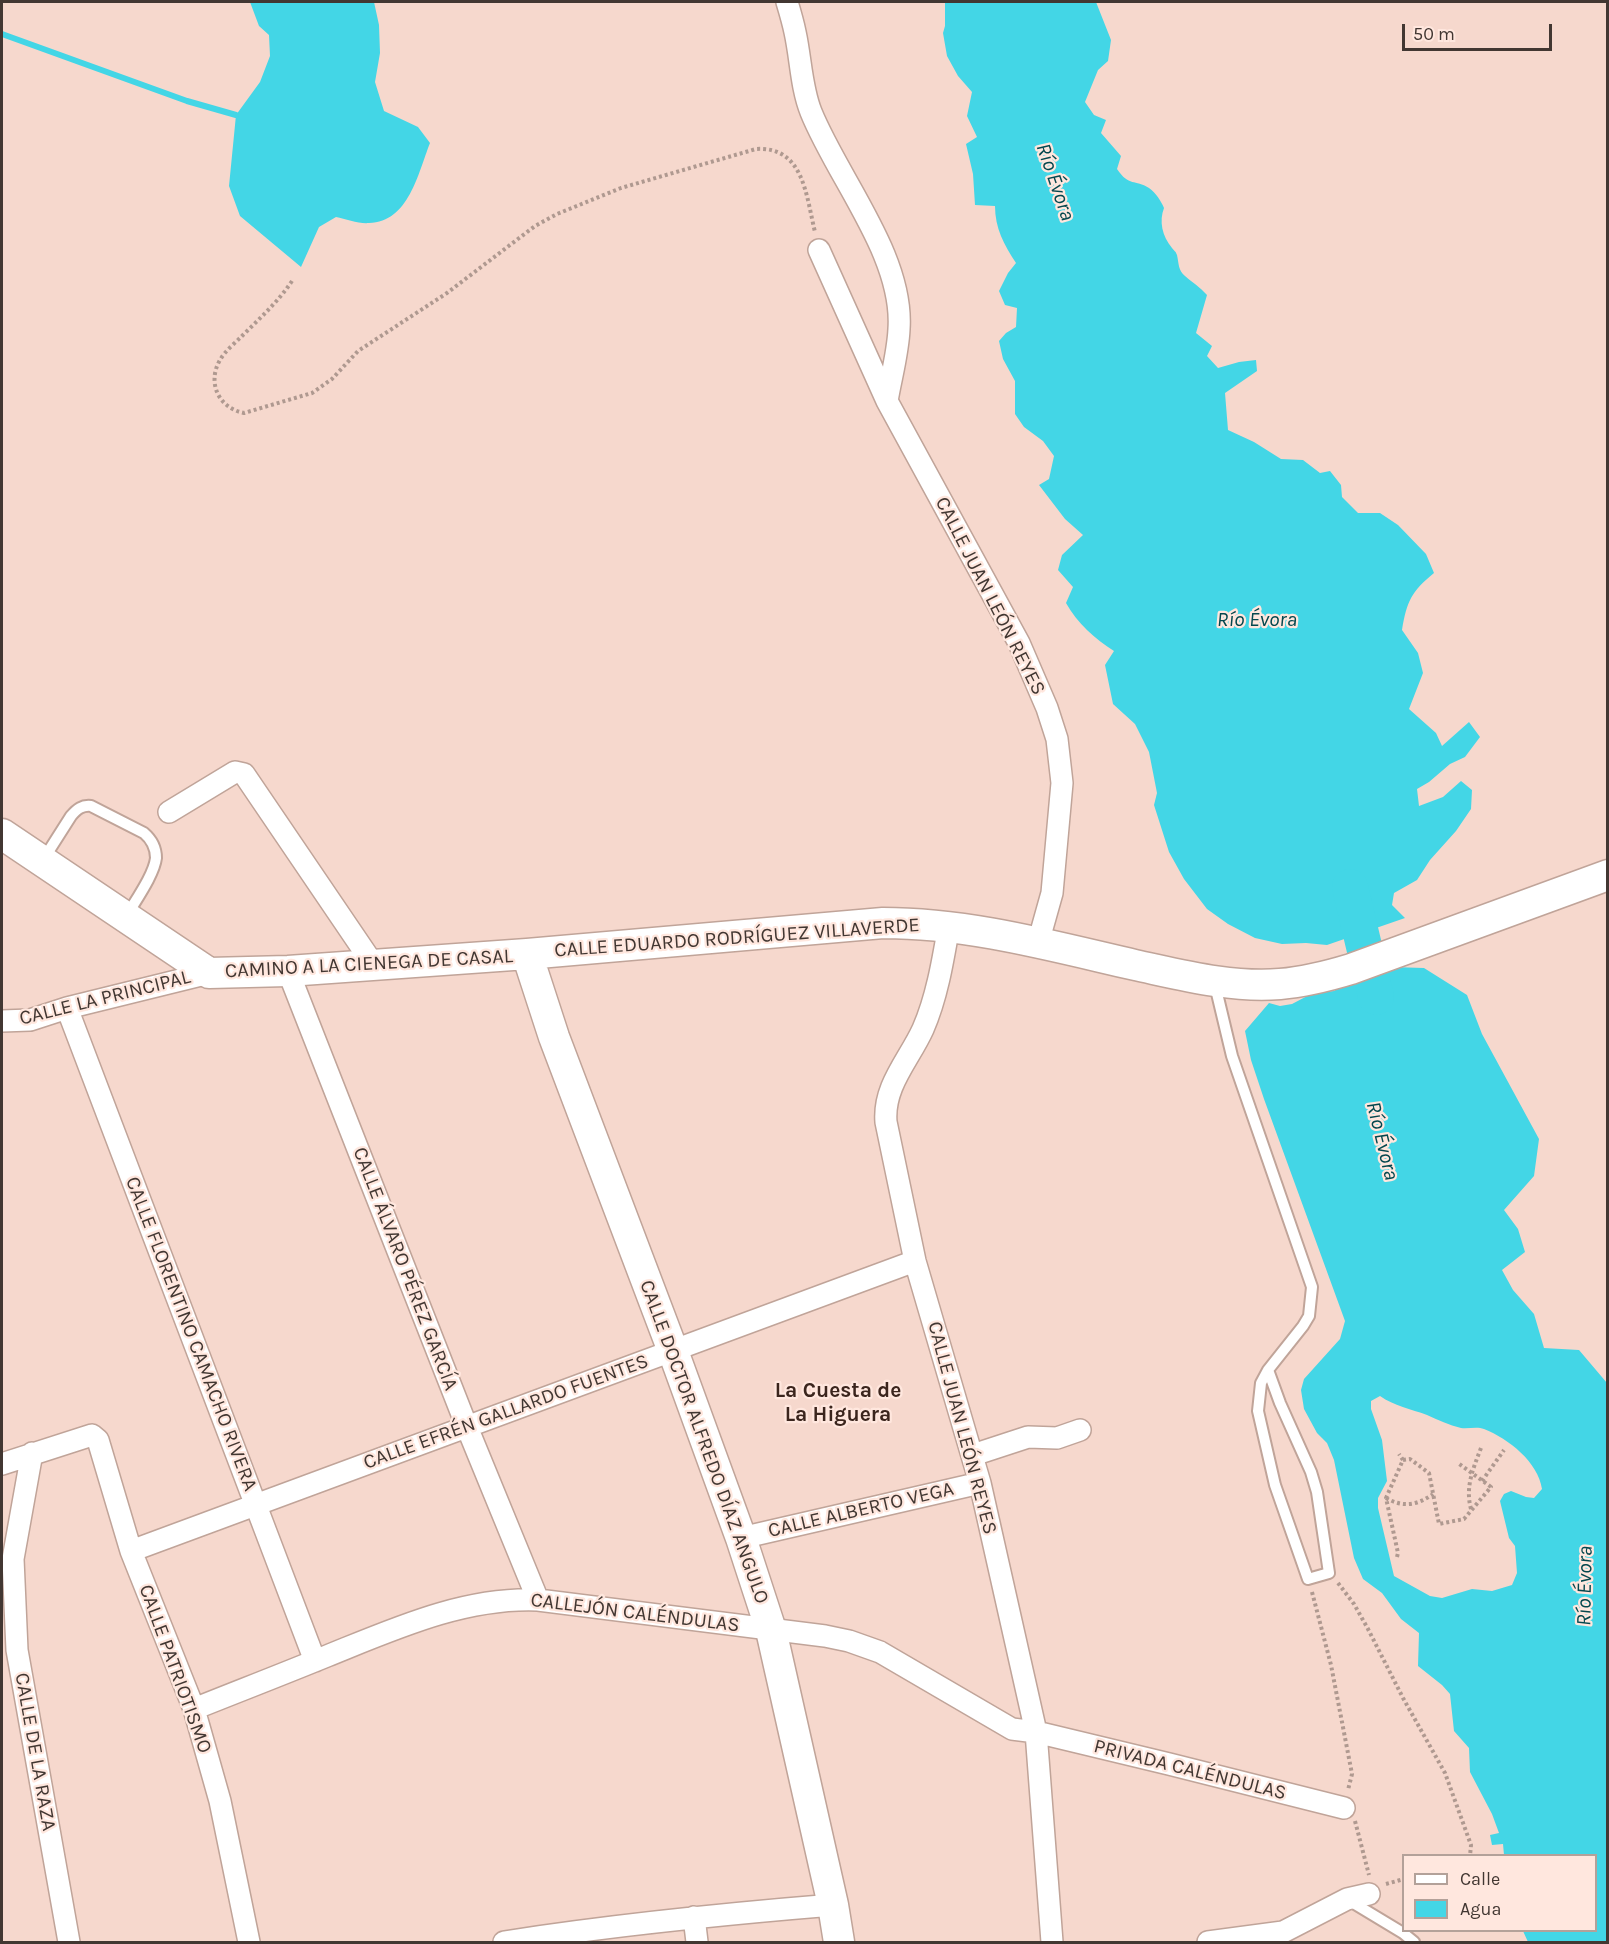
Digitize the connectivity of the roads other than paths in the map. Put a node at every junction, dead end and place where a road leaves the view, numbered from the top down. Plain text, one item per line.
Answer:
1 (787, 2) edge
2 (819, 250) road end
3 (887, 401) junction
4 (169, 812) dead end
5 (2, 834) edge
6 (42, 860) junction
7 (1608, 875) edge
8 (126, 917) junction
9 (949, 926) junction
10 (1038, 943) junction
11 (527, 954) junction
12 (374, 964) junction
13 (288, 971) junction
14 (209, 973) junction
15 (1215, 981) junction
16 (67, 1008) junction
17 (2, 1021) edge
18 (915, 1261) junction
19 (673, 1350) junction
20 (1268, 1370) junction
21 (467, 1427) junction
22 (1080, 1430) dead end
23 (32, 1453) junction
24 (973, 1455) junction
25 (2, 1464) edge
26 (980, 1483) junction
27 (256, 1505) junction
28 (741, 1538) junction
29 (131, 1551) junction
30 (13, 1559) junction
31 (2, 1583) edge
32 (538, 1600) junction
33 (771, 1630) junction
34 (315, 1661) junction
35 (194, 1709) junction
36 (1036, 1732) junction
37 (1346, 1802) road end
38 (1369, 1886) road end
39 (1347, 1899) junction
40 (833, 1905) junction
41 (694, 1917) junction
42 (1402, 1931) edge
43 (1285, 1937) edge
44 (69, 1942) edge
45 (249, 1942) edge
46 (514, 1942) edge
47 (697, 1942) edge
48 (839, 1942) edge
49 (1052, 1942) edge
50 (1208, 1942) edge

1 - 3 street
2 - 3 street, CALLE JUAN LEÓN REYES
3 - 10 street, CALLE JUAN LEÓN REYES
4 - 12 street
5 - 6 street, CAMINO A LA CIENEGA DE CASAL
6 - 8 street, CAMINO A LA CIENEGA DE CASAL
6 - 8 lane
7 - 15 street, CALLE EDUARDO RODRÍGUEZ VILLAVERDE
8 - 14 street, CAMINO A LA CIENEGA DE CASAL
9 - 10 street, CALLE EDUARDO RODRÍGUEZ VILLAVERDE
9 - 11 street, CALLE EDUARDO RODRÍGUEZ VILLAVERDE
9 - 18 street, CALLE JUAN LEÓN REYES
10 - 15 street, CALLE EDUARDO RODRÍGUEZ VILLAVERDE
11 - 12 street, CAMINO A LA CIENEGA DE CASAL
11 - 19 street, CALLE DOCTOR ALFREDO DÍAZ ANGULO
12 - 13 street, CAMINO A LA CIENEGA DE CASAL
13 - 14 street, CAMINO A LA CIENEGA DE CASAL
13 - 21 street, CALLE ÁLVARO PÉREZ GARCÍA
14 - 16 street, CALLE LA PRINCIPAL
15 - 20 lane
16 - 17 street, CALLE LA PRINCIPAL
16 - 27 street, CALLE FLORENTINO CAMACHO RIVERA
18 - 19 street, CALLE EFRÉN GALLARDO FUENTES
18 - 24 street, CALLE JUAN LEÓN REYES
19 - 21 street, CALLE EFRÉN GALLARDO FUENTES
19 - 28 street, CALLE DOCTOR ALFREDO DÍAZ ANGULO
20 - 20 lane
21 - 27 street, CALLE EFRÉN GALLARDO FUENTES
21 - 32 street, CALLE ÁLVARO PÉREZ GARCÍA
22 - 24 street
23 - 25 street
23 - 29 street, CALLE PATRIOTISMO
23 - 30 street, CALLE DE LA RAZA
24 - 26 street, CALLE JUAN LEÓN REYES
26 - 28 street, CALLE ALBERTO VEGA
26 - 36 street, CALLE JUAN LEÓN REYES
27 - 29 street, CALLE EFRÉN GALLARDO FUENTES
27 - 34 street, CALLE FLORENTINO CAMACHO RIVERA
28 - 33 street, CALLE DOCTOR ALFREDO DÍAZ ANGULO
29 - 35 street, CALLE PATRIOTISMO
30 - 31 street
30 - 44 street, CALLE DE LA RAZA
32 - 33 street, CALLEJÓN CALÉNDULAS
32 - 34 street, CALLEJÓN CALÉNDULAS
33 - 36 street, CALLEJÓN CALÉNDULAS
33 - 40 street, CALLE DOCTOR ALFREDO DÍAZ ANGULO
34 - 35 street, CALLEJÓN CALÉNDULAS
35 - 45 street, CALLE PATRIOTISMO
36 - 37 street, PRIVADA CALÉNDULAS
36 - 49 street, CALLE JUAN LEÓN REYES
38 - 39 street
39 - 42 lane
39 - 43 street
40 - 41 street
40 - 48 street, CALLE DOCTOR ALFREDO DÍAZ ANGULO
41 - 46 street
41 - 47 street
43 - 50 street

